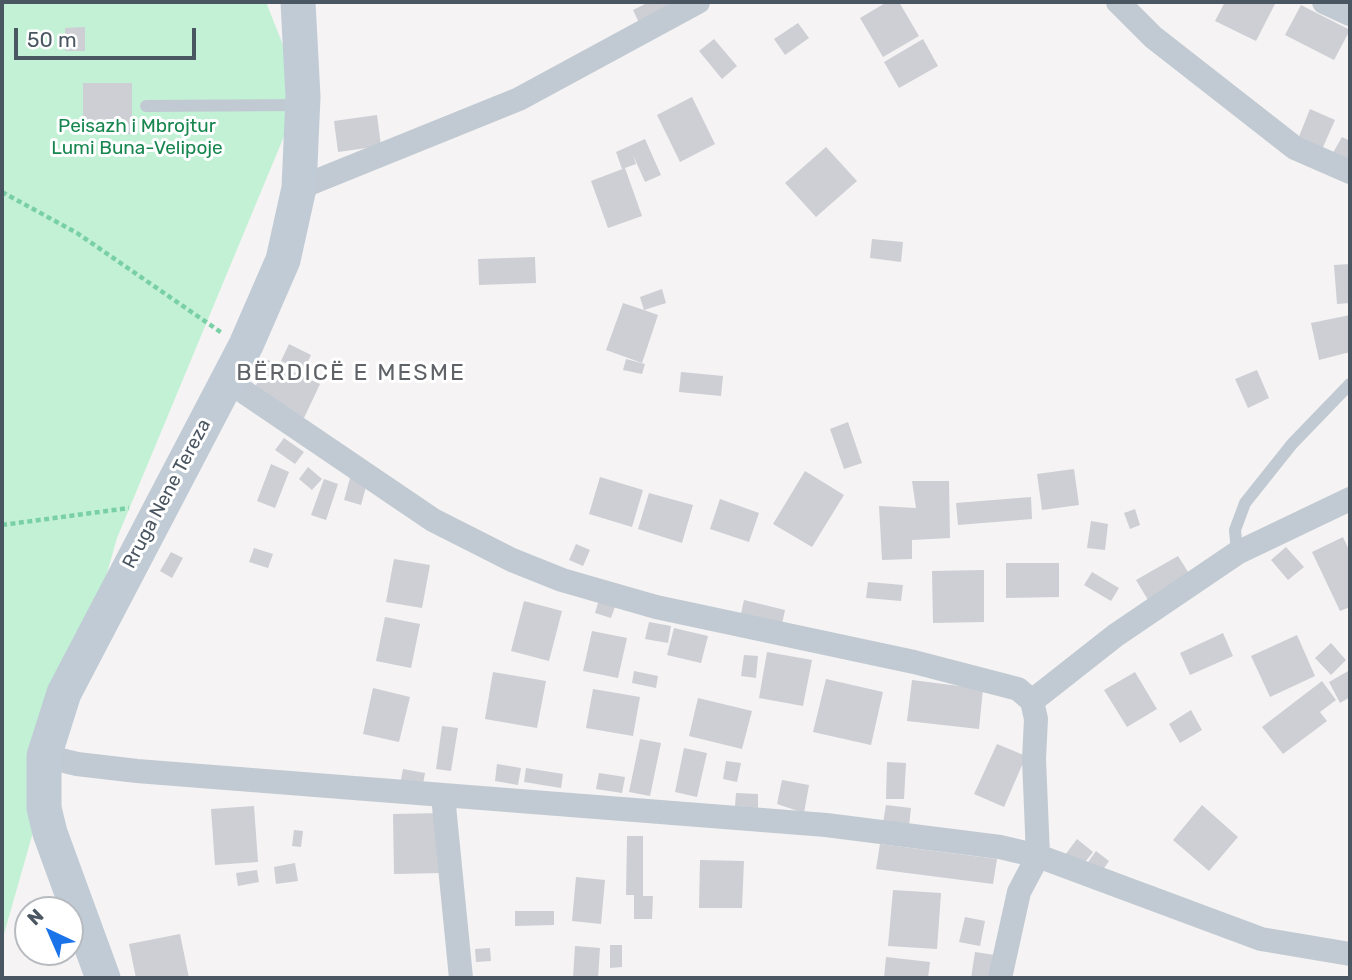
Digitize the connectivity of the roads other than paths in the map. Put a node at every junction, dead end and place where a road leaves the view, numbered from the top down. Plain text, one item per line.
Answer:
1 (298, 2) edge
2 (698, 2) edge
3 (1118, 2) edge
4 (1324, 2) edge
5 (1350, 15) edge
6 (303, 105) junction
7 (146, 106) dead end
8 (1350, 172) edge
9 (299, 188) junction
10 (228, 381) junction
11 (1350, 384) edge
12 (1350, 499) edge
13 (1237, 553) junction
14 (1032, 701) junction
15 (44, 756) junction
16 (443, 796) junction
17 (1038, 856) junction
18 (1350, 954) edge
19 (103, 978) edge
20 (461, 978) edge
21 (1000, 978) edge

1 - 6 street, Rruga Nene Tereza
2 - 9 street
3 - 8 street
4 - 5 street
6 - 7 lane
6 - 9 street, Rruga Nene Tereza
9 - 10 street, Rruga Nene Tereza
10 - 14 street
10 - 15 street, Rruga Nene Tereza
11 - 13 lane
12 - 13 street
13 - 14 street
14 - 17 street
15 - 16 street
15 - 19 street, Rruga Nene Tereza
16 - 17 street
16 - 20 street
17 - 18 street
17 - 21 street

